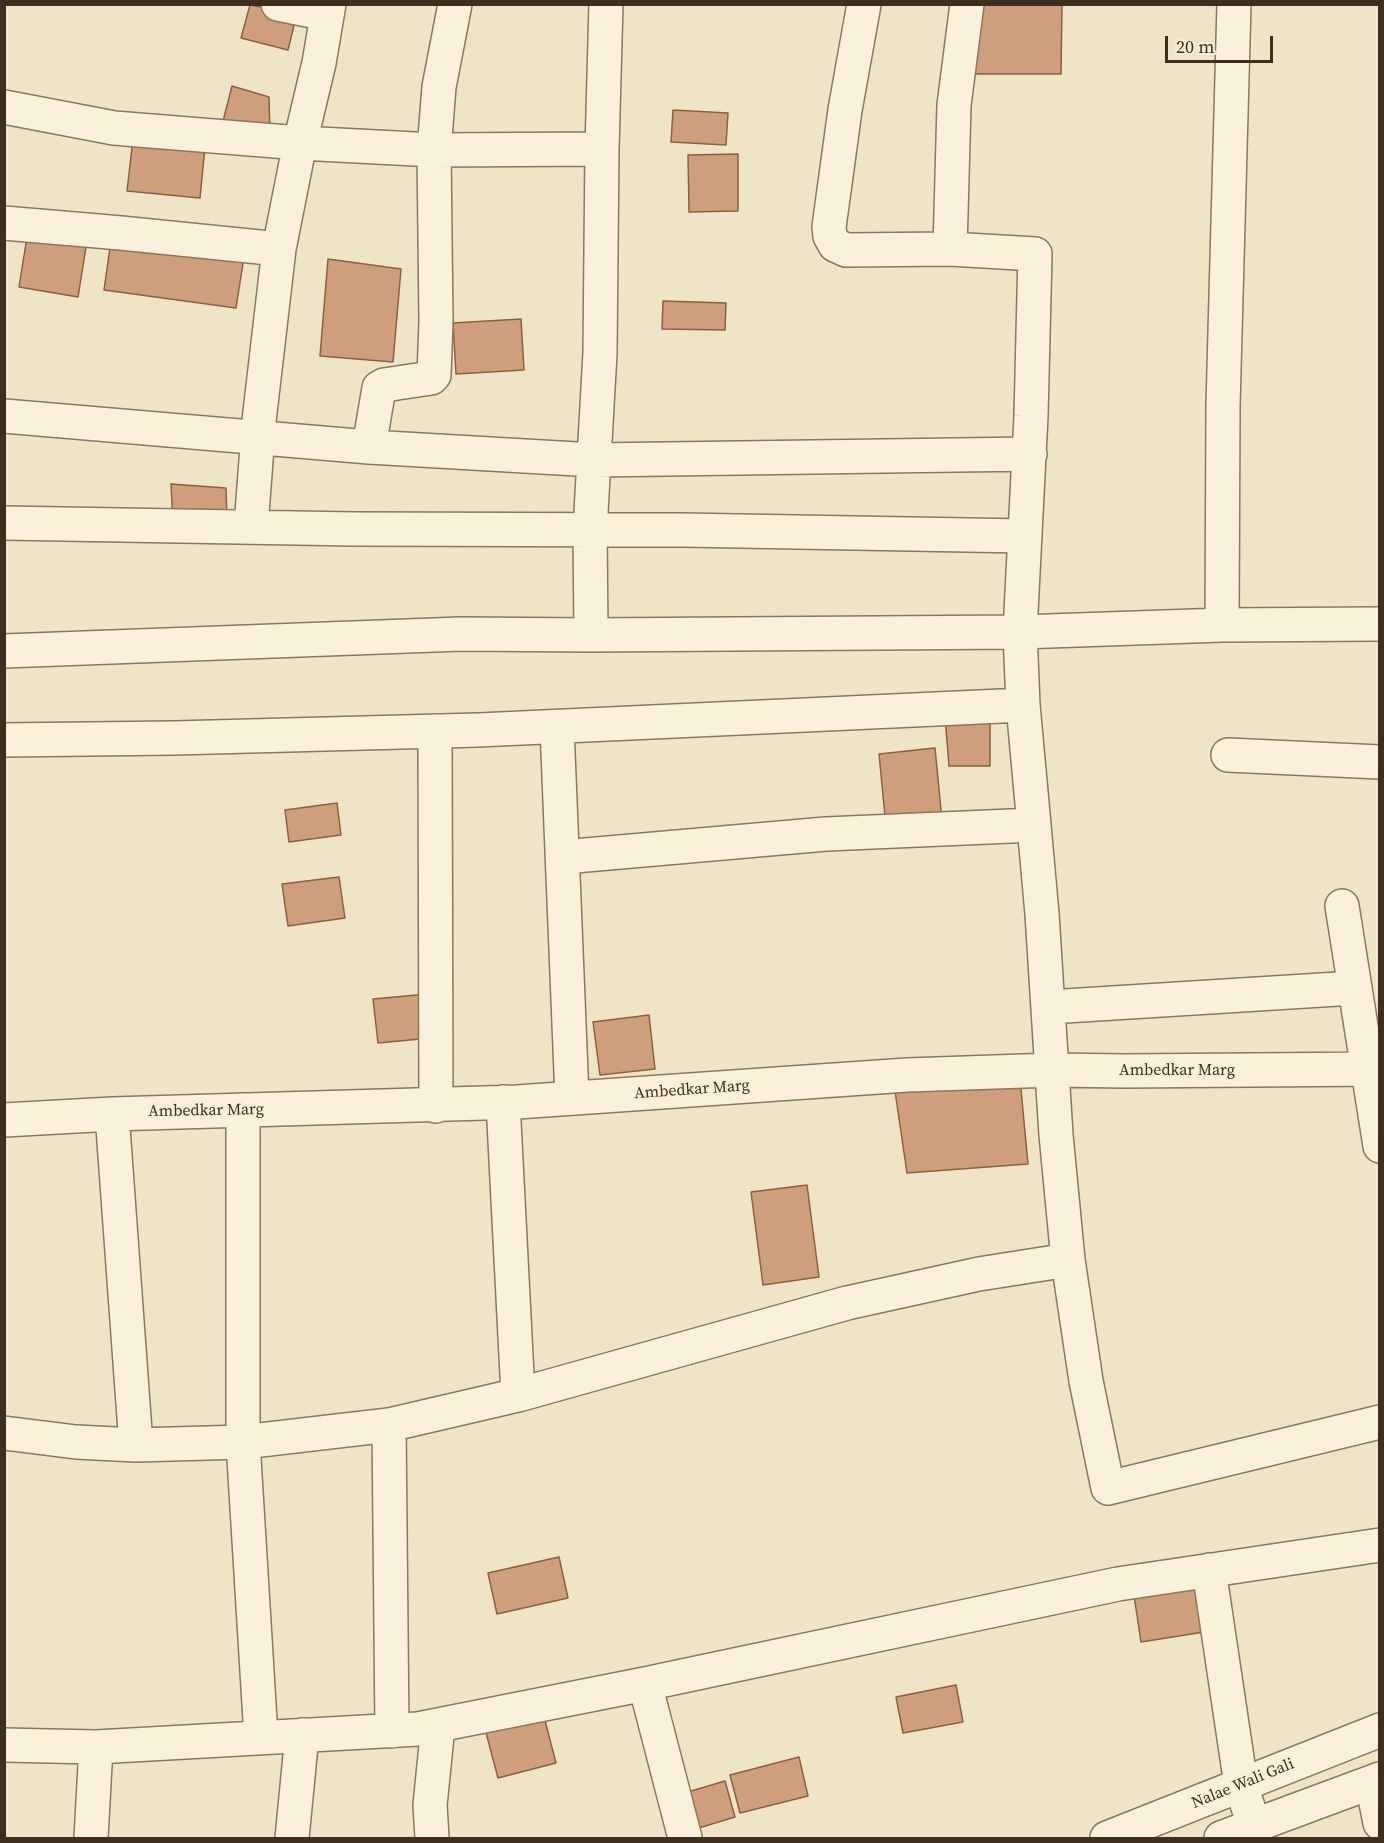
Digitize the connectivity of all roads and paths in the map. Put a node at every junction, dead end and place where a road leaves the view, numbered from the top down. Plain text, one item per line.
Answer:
1 (278, 4) edge
2 (455, 4) edge
3 (606, 4) edge
4 (864, 4) edge
5 (967, 4) edge
6 (1234, 4) edge
7 (328, 9) edge
8 (4, 107) edge
9 (300, 143) junction
10 (602, 148) junction
11 (434, 150) junction
12 (4, 223) edge
13 (279, 249) junction
14 (950, 249) junction
15 (4, 416) edge
16 (258, 437) junction
17 (369, 447) junction
18 (1030, 454) junction
19 (594, 460) junction
20 (4, 523) edge
21 (251, 526) junction
22 (590, 530) junction
23 (1025, 536) junction
24 (1380, 624) edge
25 (1222, 625) junction
26 (1020, 632) junction
27 (591, 635) junction
28 (4, 651) edge
29 (1023, 705) junction
30 (558, 727) junction
31 (435, 731) junction
32 (4, 740) edge
33 (1228, 755) dead end
34 (1380, 762) edge
35 (1034, 825) junction
36 (563, 857) junction
37 (1341, 906) dead end
38 (1362, 969) edge
39 (1049, 1007) junction
40 (1374, 1069) edge
41 (1053, 1070) junction
42 (572, 1098) junction
43 (503, 1102) junction
44 (436, 1106) junction
45 (243, 1110) junction
46 (112, 1114) junction
47 (4, 1120) edge
48 (1380, 1146) edge
49 (1068, 1260) junction
50 (518, 1395) junction
51 (1380, 1422) edge
52 (389, 1425) junction
53 (4, 1433) edge
54 (243, 1442) junction
55 (136, 1445) junction
56 (1380, 1545) edge
57 (1209, 1570) junction
58 (645, 1684) junction
59 (438, 1726) junction
60 (1380, 1730) edge
61 (392, 1731) junction
62 (302, 1735) junction
63 (261, 1737) junction
64 (4, 1745) edge
65 (96, 1747) junction
66 (1376, 1780) edge
67 (1241, 1785) junction
68 (1380, 1823) edge
69 (1254, 1832) edge
70 (91, 1839) edge
71 (292, 1839) edge
72 (432, 1839) edge
73 (685, 1839) edge
74 (1107, 1839) edge
75 (1221, 1839) edge

1 - 7 street
2 - 11 street
3 - 10 street
4 - 14 street
5 - 14 street
6 - 25 street
7 - 9 street
8 - 9 street
9 - 11 street
9 - 13 street
10 - 11 street
10 - 19 street
11 - 17 street
12 - 13 street
13 - 16 street
14 - 18 street
15 - 16 street
16 - 17 street
16 - 21 street
17 - 19 street
18 - 19 street
18 - 23 street
19 - 22 street
20 - 21 street
21 - 22 street
22 - 23 street
22 - 27 street
23 - 26 street
24 - 25 street
25 - 26 street
26 - 27 street
26 - 29 street
27 - 28 street
29 - 30 street
29 - 35 street
30 - 31 street
30 - 36 street
31 - 32 street
31 - 44 street
33 - 34 street
35 - 36 street
35 - 39 street
36 - 42 street
37 - 38 street
38 - 39 street
38 - 40 street
39 - 41 street
40 - 41 street, Ambedkar Marg
40 - 48 street
41 - 42 street, Ambedkar Marg
41 - 49 street
42 - 43 street, Ambedkar Marg
43 - 44 street, Ambedkar Marg
43 - 50 street
44 - 45 street, Ambedkar Marg
45 - 46 street, Ambedkar Marg
45 - 54 street
46 - 47 street, Ambedkar Marg
46 - 55 street
49 - 50 street
49 - 51 street
50 - 52 street
52 - 54 street
52 - 61 street
53 - 55 street
54 - 55 street
54 - 63 street
56 - 57 street
57 - 58 street
57 - 67 street
58 - 59 street
58 - 73 street
59 - 61 street
59 - 72 street
60 - 67 street, Nalae Wali Gali
61 - 62 street
62 - 63 street
62 - 71 street
63 - 65 street
64 - 65 street
65 - 70 street
66 - 68 street
66 - 69 street
67 - 69 street
67 - 74 street, Nalae Wali Gali
69 - 75 street

